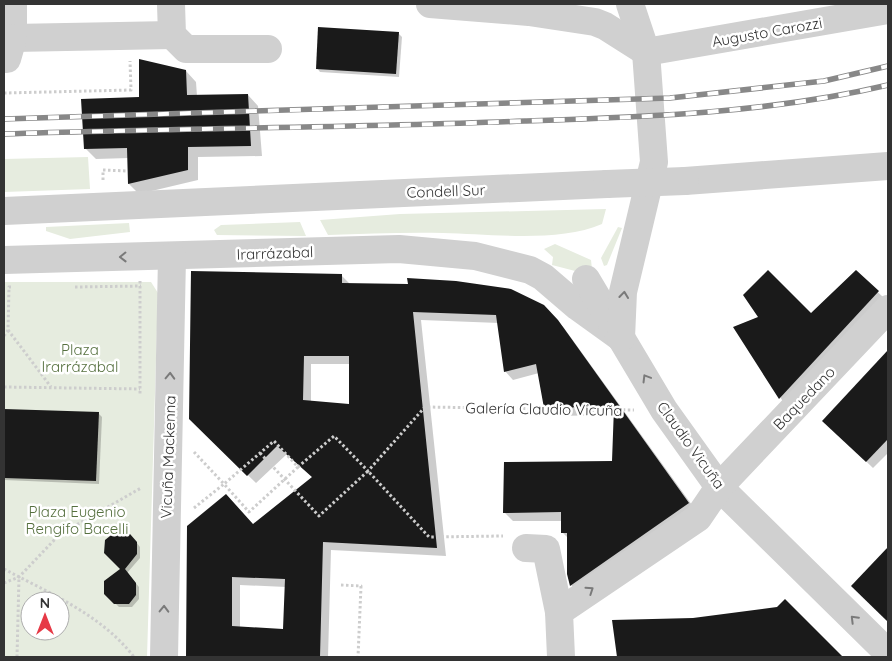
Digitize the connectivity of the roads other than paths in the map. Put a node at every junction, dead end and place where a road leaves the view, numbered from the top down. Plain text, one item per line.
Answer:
1 (13, 4) edge
2 (171, 4) edge
3 (430, 4) edge
4 (630, 4) edge
5 (888, 10) edge
6 (172, 35) junction
7 (8, 49) edge
8 (268, 49) dead end
9 (646, 52) junction
10 (888, 166) edge
11 (4, 210) edge
12 (633, 254) junction
13 (4, 260) edge
14 (173, 270) junction
15 (543, 277) junction
16 (586, 279) junction
17 (888, 309) edge
18 (621, 338) junction
19 (719, 487) junction
20 (526, 548) road end
21 (559, 612) junction
22 (877, 651) edge
23 (164, 657) edge
24 (562, 657) edge

1 - 7 street
2 - 6 street
3 - 9 street
4 - 9 street
5 - 9 street, Augusto Carozzi
6 - 7 street
6 - 8 street
9 - 12 street
10 - 11 street, Condell Sur, bridge
12 - 16 street, Irarrázabal
18 -> 12 street
14 -> 13 street, Irarrázabal
14 - 15 street, Irarrázabal
23 -> 14 street, Vicuña Mackenna
15 - 16 street, Irarrázabal
15 - 18 street, Irarrázabal
16 - 18 street, Claudio Vicuña
17 - 19 street, Baquedano
19 -> 18 street, Claudio Vicuña
21 -> 19 street, Baquedano
22 -> 19 street, Claudio Vicuña
20 - 21 street
21 - 24 street

